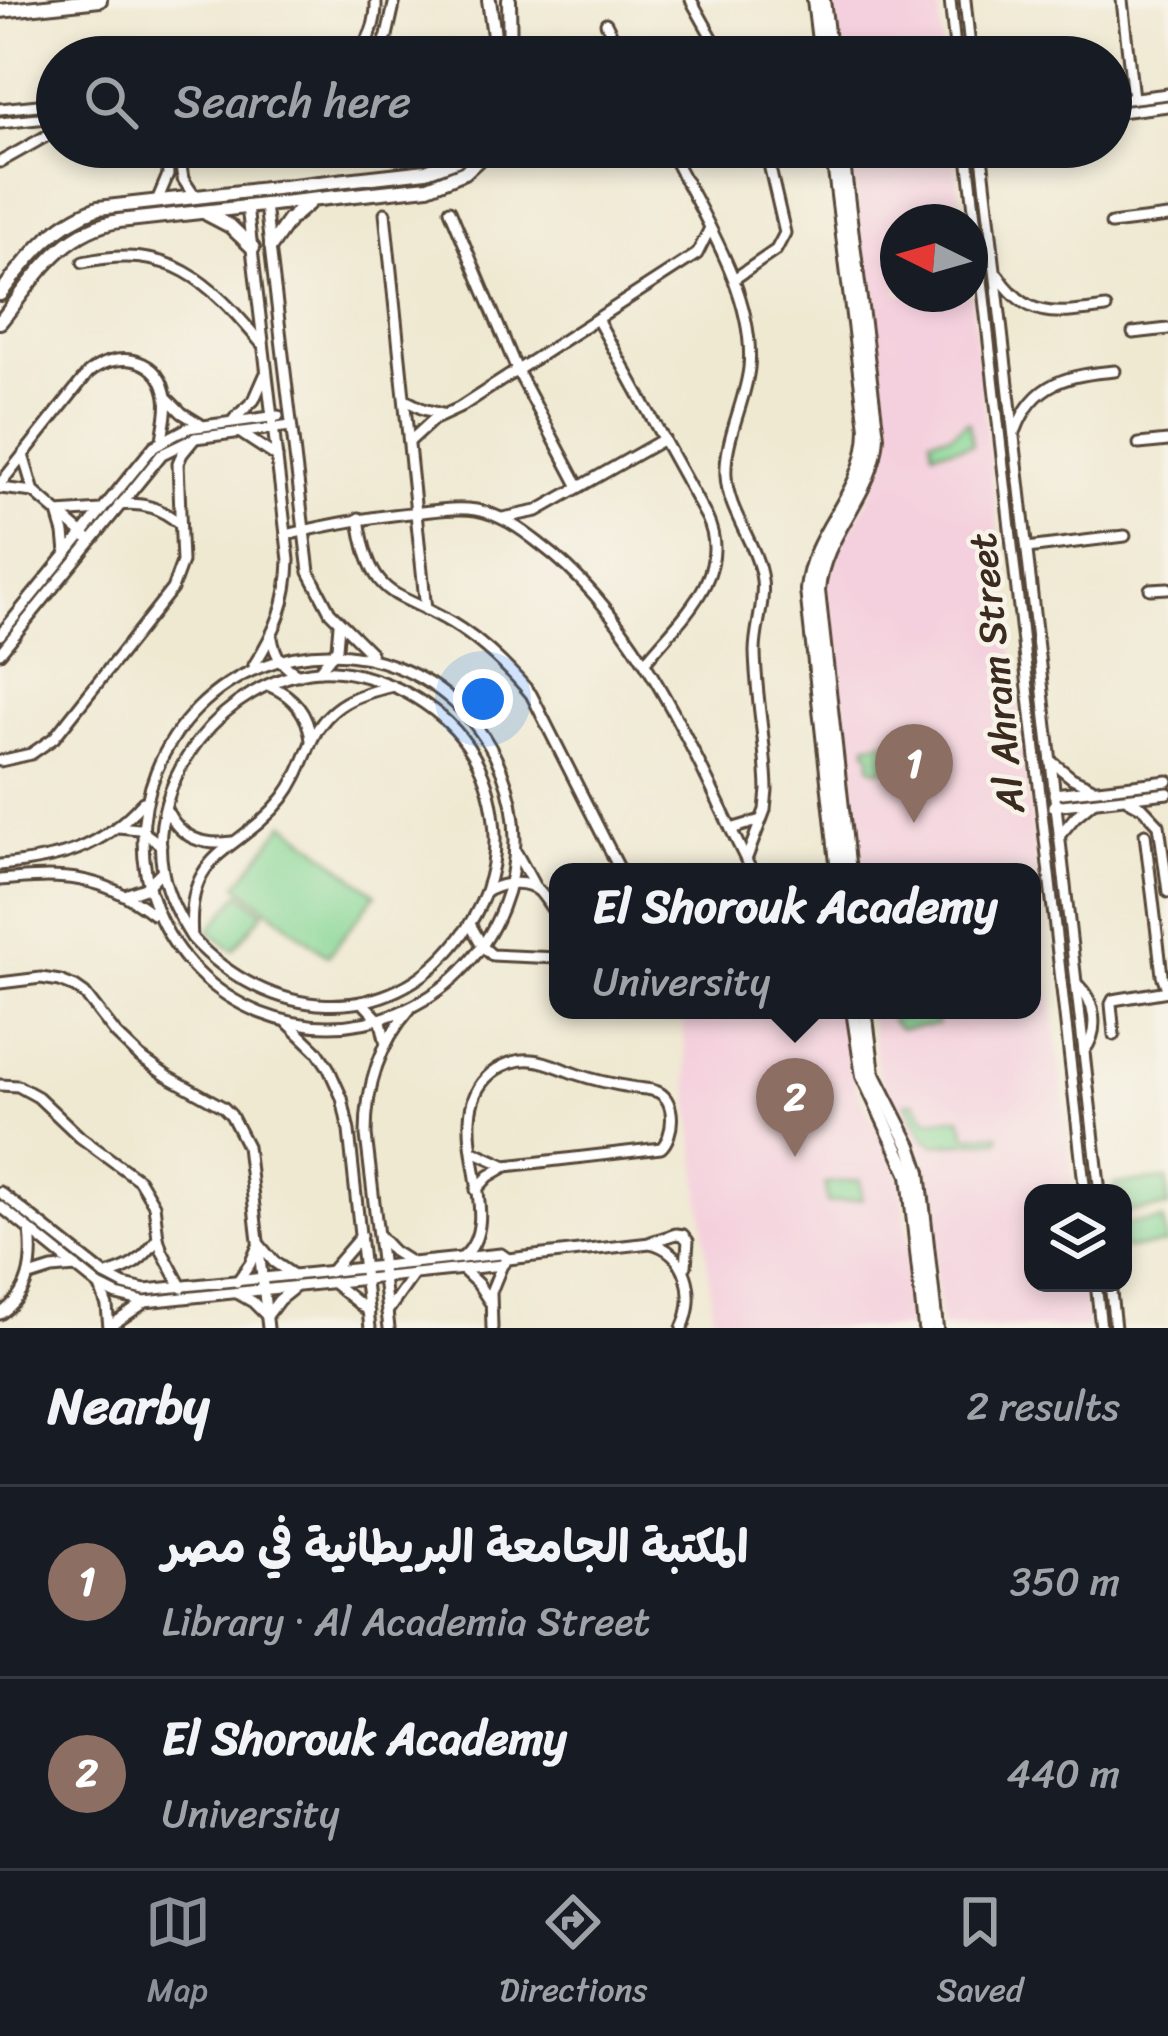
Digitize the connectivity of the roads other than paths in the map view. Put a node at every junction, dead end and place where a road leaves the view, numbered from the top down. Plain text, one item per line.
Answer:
1 (100, 0) edge
2 (376, 0) edge
3 (395, 0) edge
4 (489, 0) edge
5 (509, 0) edge
6 (691, 0) edge
7 (818, 0) edge
8 (950, 0) edge
9 (965, 0) edge
10 (1122, 0) edge
11 (0, 11) edge
12 (606, 23) dead end
13 (370, 36) edge
14 (387, 36) edge
15 (494, 36) edge
16 (510, 36) edge
17 (612, 36) edge
18 (711, 36) edge
19 (822, 36) edge
20 (954, 36) edge
21 (969, 36) edge
22 (1126, 36) edge
23 (1132, 89) edge
24 (1168, 94) edge
25 (1133, 98) joint
26 (36, 105) edge
27 (1168, 106) edge
28 (0, 109) edge
29 (1132, 110) edge
30 (36, 119) edge
31 (0, 123) edge
32 (36, 142) edge
33 (0, 162) edge
34 (168, 168) edge
35 (181, 168) edge
36 (434, 168) edge
37 (469, 168) edge
38 (678, 168) edge
39 (770, 168) edge
40 (840, 168) edge
41 (969, 168) edge
42 (986, 168) edge
43 (352, 179) junction
44 (354, 195) junction
45 (195, 197) junction
46 (312, 200) junction
47 (158, 201) junction
48 (265, 205) junction
49 (248, 207) junction
50 (450, 210) dead end
51 (200, 212) junction
52 (385, 213) dead end
53 (1168, 217) edge
54 (1111, 224) dead end
55 (709, 230) junction
56 (271, 247) junction
57 (253, 248) junction
58 (698, 254) junction
59 (722, 255) junction
60 (82, 262) dead end
61 (23, 264) junction
62 (995, 270) junction
63 (37, 275) junction
64 (734, 279) junction
65 (0, 294) edge
66 (1021, 301) junction
67 (1106, 308) dead end
68 (1000, 309) junction
69 (597, 319) junction
70 (0, 322) edge
71 (1168, 329) edge
72 (1133, 333) dead end
73 (1003, 334) junction
74 (988, 336) junction
75 (264, 346) junction
76 (267, 370) junction
77 (517, 370) junction
78 (1115, 371) dead end
79 (167, 398) junction
80 (405, 400) junction
81 (442, 414) junction
82 (290, 420) junction
83 (273, 422) junction
84 (201, 425) junction
85 (234, 427) junction
86 (1014, 435) junction
87 (195, 437) junction
88 (162, 440) junction
89 (664, 440) junction
90 (409, 442) junction
91 (1168, 442) edge
92 (1139, 444) dead end
93 (23, 454) junction
94 (277, 457) junction
95 (0, 486) edge
96 (579, 487) junction
97 (34, 492) junction
98 (118, 505) junction
99 (101, 510) junction
100 (537, 511) junction
101 (58, 513) junction
102 (416, 513) junction
103 (359, 518) junction
104 (502, 518) junction
105 (180, 524) junction
106 (303, 531) junction
107 (286, 536) junction
108 (1125, 536) dead end
109 (86, 537) junction
110 (531, 537) junction
111 (1027, 548) junction
112 (66, 553) junction
113 (1168, 587) edge
114 (1150, 589) dead end
115 (426, 610) junction
116 (340, 624) junction
117 (0, 635) edge
118 (272, 638) junction
119 (337, 648) junction
120 (0, 653) edge
121 (277, 656) junction
122 (375, 657) junction
123 (645, 662) junction
124 (251, 670) junction
125 (319, 671) junction
126 (300, 675) junction
127 (270, 686) junction
128 (394, 686) junction
129 (823, 691) junction
130 (311, 742) junction
131 (1051, 760) junction
132 (1, 761) edge
133 (1168, 781) edge
134 (1168, 793) edge
135 (1095, 795) junction
136 (147, 798) junction
137 (1123, 798) junction
138 (1055, 800) junction
139 (1041, 801) junction
140 (166, 808) junction
141 (761, 820) junction
142 (118, 827) junction
143 (139, 830) junction
144 (730, 830) junction
145 (1144, 834) dead end
146 (1060, 836) junction
147 (232, 842) junction
148 (161, 845) junction
149 (515, 851) junction
150 (746, 860) junction
151 (616, 863) edge
152 (748, 863) edge
153 (837, 863) edge
154 (848, 863) edge
155 (0, 865) edge
156 (162, 871) junction
157 (0, 880) edge
158 (513, 883) junction
159 (145, 888) junction
160 (488, 890) junction
161 (538, 891) junction
162 (1168, 892) edge
163 (125, 895) junction
164 (549, 905) edge
165 (160, 920) junction
166 (470, 924) junction
167 (192, 938) junction
168 (483, 946) junction
169 (549, 958) edge
170 (0, 983) edge
171 (1076, 983) junction
172 (1168, 991) edge
173 (362, 1002) junction
174 (414, 1004) junction
175 (1111, 1004) junction
176 (322, 1005) junction
177 (1091, 1006) junction
178 (284, 1019) junction
179 (858, 1019) edge
180 (381, 1022) junction
181 (316, 1028) junction
182 (1114, 1035) dead end
183 (386, 1044) junction
184 (317, 1051) junction
185 (1084, 1052) junction
186 (0, 1084) edge
187 (472, 1150) junction
188 (506, 1166) junction
189 (1084, 1184) edge
190 (1099, 1184) edge
191 (476, 1190) junction
192 (0, 1192) edge
193 (3, 1212) edge
194 (920, 1221) junction
195 (30, 1230) junction
196 (480, 1230) junction
197 (378, 1235) junction
198 (361, 1236) junction
199 (158, 1238) junction
200 (259, 1243) junction
201 (650, 1243) junction
202 (504, 1259) junction
203 (462, 1263) junction
204 (76, 1267) junction
205 (413, 1269) junction
206 (382, 1272) junction
207 (685, 1272) junction
208 (365, 1274) junction
209 (30, 1276) junction
210 (332, 1277) junction
211 (102, 1281) junction
212 (296, 1281) junction
213 (263, 1285) junction
214 (237, 1287) junction
215 (182, 1288) junction
216 (1097, 1292) edge
217 (1111, 1292) edge
218 (145, 1302) junction
219 (489, 1302) junction
220 (1113, 1310) junction
221 (369, 1312) junction
222 (387, 1312) junction
223 (1099, 1312) junction
224 (0, 1314) edge
225 (268, 1322) edge
226 (1101, 1326) edge
227 (1114, 1326) edge
228 (109, 1328) edge
229 (370, 1328) edge
230 (389, 1328) edge
231 (492, 1328) edge
232 (682, 1328) edge
233 (925, 1328) edge
234 (936, 1328) edge

1 - 11 street
2 - 13 street
3 - 14 street
4 - 15 street
5 - 16 street
6 - 18 street
7 - 19 street
8 - 20 street
9 - 21 street
10 - 22 street
12 - 17 street
23 - 25 street
24 - 25 street
26 - 28 street
27 - 29 street
30 - 31 street
32 - 33 street
34 - 47 street
35 - 45 street
36 - 43 street
37 - 44 street
38 - 55 street
39 - 64 street
40 - 129 street
41 - 74 street, Al Ahram Street
42 - 62 street, Al Ahram Street
43 - 44 street
43 - 45 street
44 - 46 street
45 - 47 street
46 - 48 street
46 - 56 street
47 - 61 street
48 - 49 street
48 - 56 street
49 - 51 street
49 - 57 street
50 - 77 street
51 - 57 street
51 - 63 street
52 - 80 street
53 - 54 street
55 - 58 street
55 - 59 street
56 - 82 street
57 - 75 street
58 - 59 street
58 - 69 street
59 - 64 street
60 - 75 street
61 - 63 street
61 - 65 street
62 - 66 street
62 - 68 street, Al Ahram Street
63 - 70 street
64 - 141 street
66 - 67 street
66 - 68 street
68 - 73 street, Al Ahram Street
69 - 77 street
69 - 89 street
71 - 72 street
73 - 74 street
73 - 86 street, Al Ahram Street
74 - 139 street, Al Ahram Street
75 - 76 street
76 - 83 street
76 - 85 street
77 - 81 street
77 - 96 street
78 - 86 street
79 - 84 street
79 - 88 street
79 - 93 street
80 - 81 street
80 - 90 street
81 - 90 street
82 - 83 street
82 - 106 street
83 - 85 street
83 - 94 street
84 - 85 street
84 - 88 street
85 - 87 street
85 - 94 street
86 - 111 street, Al Ahram Street
87 - 98 street
87 - 105 street
88 - 99 street
89 - 96 street
89 - 123 street
90 - 102 street
91 - 92 street
93 - 95 street
93 - 97 street
94 - 107 street
95 - 97 street
96 - 100 street
97 - 101 street
98 - 105 street
98 - 109 street
99 - 101 street
99 - 109 street
100 - 104 street
100 - 110 street
101 - 109 street
101 - 112 street
102 - 103 street
102 - 104 street
102 - 115 street
103 - 106 street
103 - 115 street
104 - 110 street
105 - 132 street
106 - 107 street
106 - 116 street
107 - 118 street
108 - 111 street
109 - 112 street
109 - 120 street
110 - 123 street
111 - 131 street, Al Ahram Street
112 - 117 street
113 - 114 street
115 - 151 street
116 - 119 street
116 - 122 street
118 - 121 street
118 - 124 street
119 - 121 street
119 - 122 street
119 - 125 street
121 - 124 street
121 - 126 street
122 - 149 street
123 - 144 street
124 - 136 street
125 - 126 street
125 - 128 street
126 - 127 street
127 - 130 street
127 - 140 street
128 - 130 street
128 - 160 street
129 - 153 street
129 - 154 street
130 - 147 street
131 - 135 street
131 - 138 street, Al Ahram Street
133 - 135 street
134 - 137 street
135 - 137 street
135 - 138 street
135 - 146 street
136 - 142 street
136 - 143 street
137 - 162 street
138 - 139 street
138 - 146 street, Al Ahram Street
139 - 189 street, Al Ahram Street
140 - 147 street
140 - 148 street
141 - 144 street
141 - 150 street
142 - 143 street
142 - 155 street
143 - 148 street
143 - 159 street
144 - 150 street
145 - 172 street
146 - 171 street, Al Ahram Street
147 - 167 street
148 - 156 street
149 - 158 street
149 - 161 street
150 - 152 street
156 - 159 street
156 - 167 street
157 - 163 street
158 - 160 street
158 - 161 street
158 - 168 street
159 - 163 street
159 - 165 street
160 - 166 street
161 - 164 street
163 - 165 street
165 - 178 street
166 - 168 street
166 - 173 street
167 - 176 street
168 - 169 street
168 - 174 street
170 - 200 street
171 - 177 street
171 - 185 street, Al Ahram Street
172 - 175 street
173 - 176 street
173 - 180 street
174 - 180 street
174 - 183 street
175 - 177 street
175 - 182 street
176 - 181 street
177 - 185 street
178 - 181 street
178 - 184 street
179 - 194 street
180 - 181 street
180 - 183 street
181 - 184 street
183 - 197 street
184 - 198 street
185 - 190 street, Al Ahram Street
186 - 199 street
187 - 188 street
187 - 188 street
187 - 191 street
188 - 191 street
191 - 196 street
192 - 211 street
193 - 195 street
194 - 233 street
194 - 234 street
195 - 204 street
195 - 209 street
196 - 202 street
196 - 203 street
197 - 205 street
197 - 206 street
198 - 208 street
198 - 210 street
199 - 211 street
199 - 215 street
200 - 212 street
200 - 213 street
200 - 214 street
201 - 202 street
201 - 207 street
201 - 207 street
202 - 203 street
202 - 219 street
203 - 205 street
203 - 219 street
204 - 209 street
204 - 211 street
205 - 206 street
205 - 222 street
206 - 208 street
206 - 222 street
207 - 232 street
208 - 210 street
208 - 221 street
209 - 224 street
210 - 212 street
210 - 221 street
211 - 215 street
211 - 218 street
211 - 228 street
212 - 213 street
212 - 225 street
213 - 214 street
213 - 225 street
214 - 215 street
214 - 218 street
214 - 225 street
216 - 223 street
217 - 220 street
218 - 228 street
219 - 231 street
220 - 223 street
220 - 227 street
221 - 229 street
222 - 230 street
223 - 226 street
226 - 227 street

